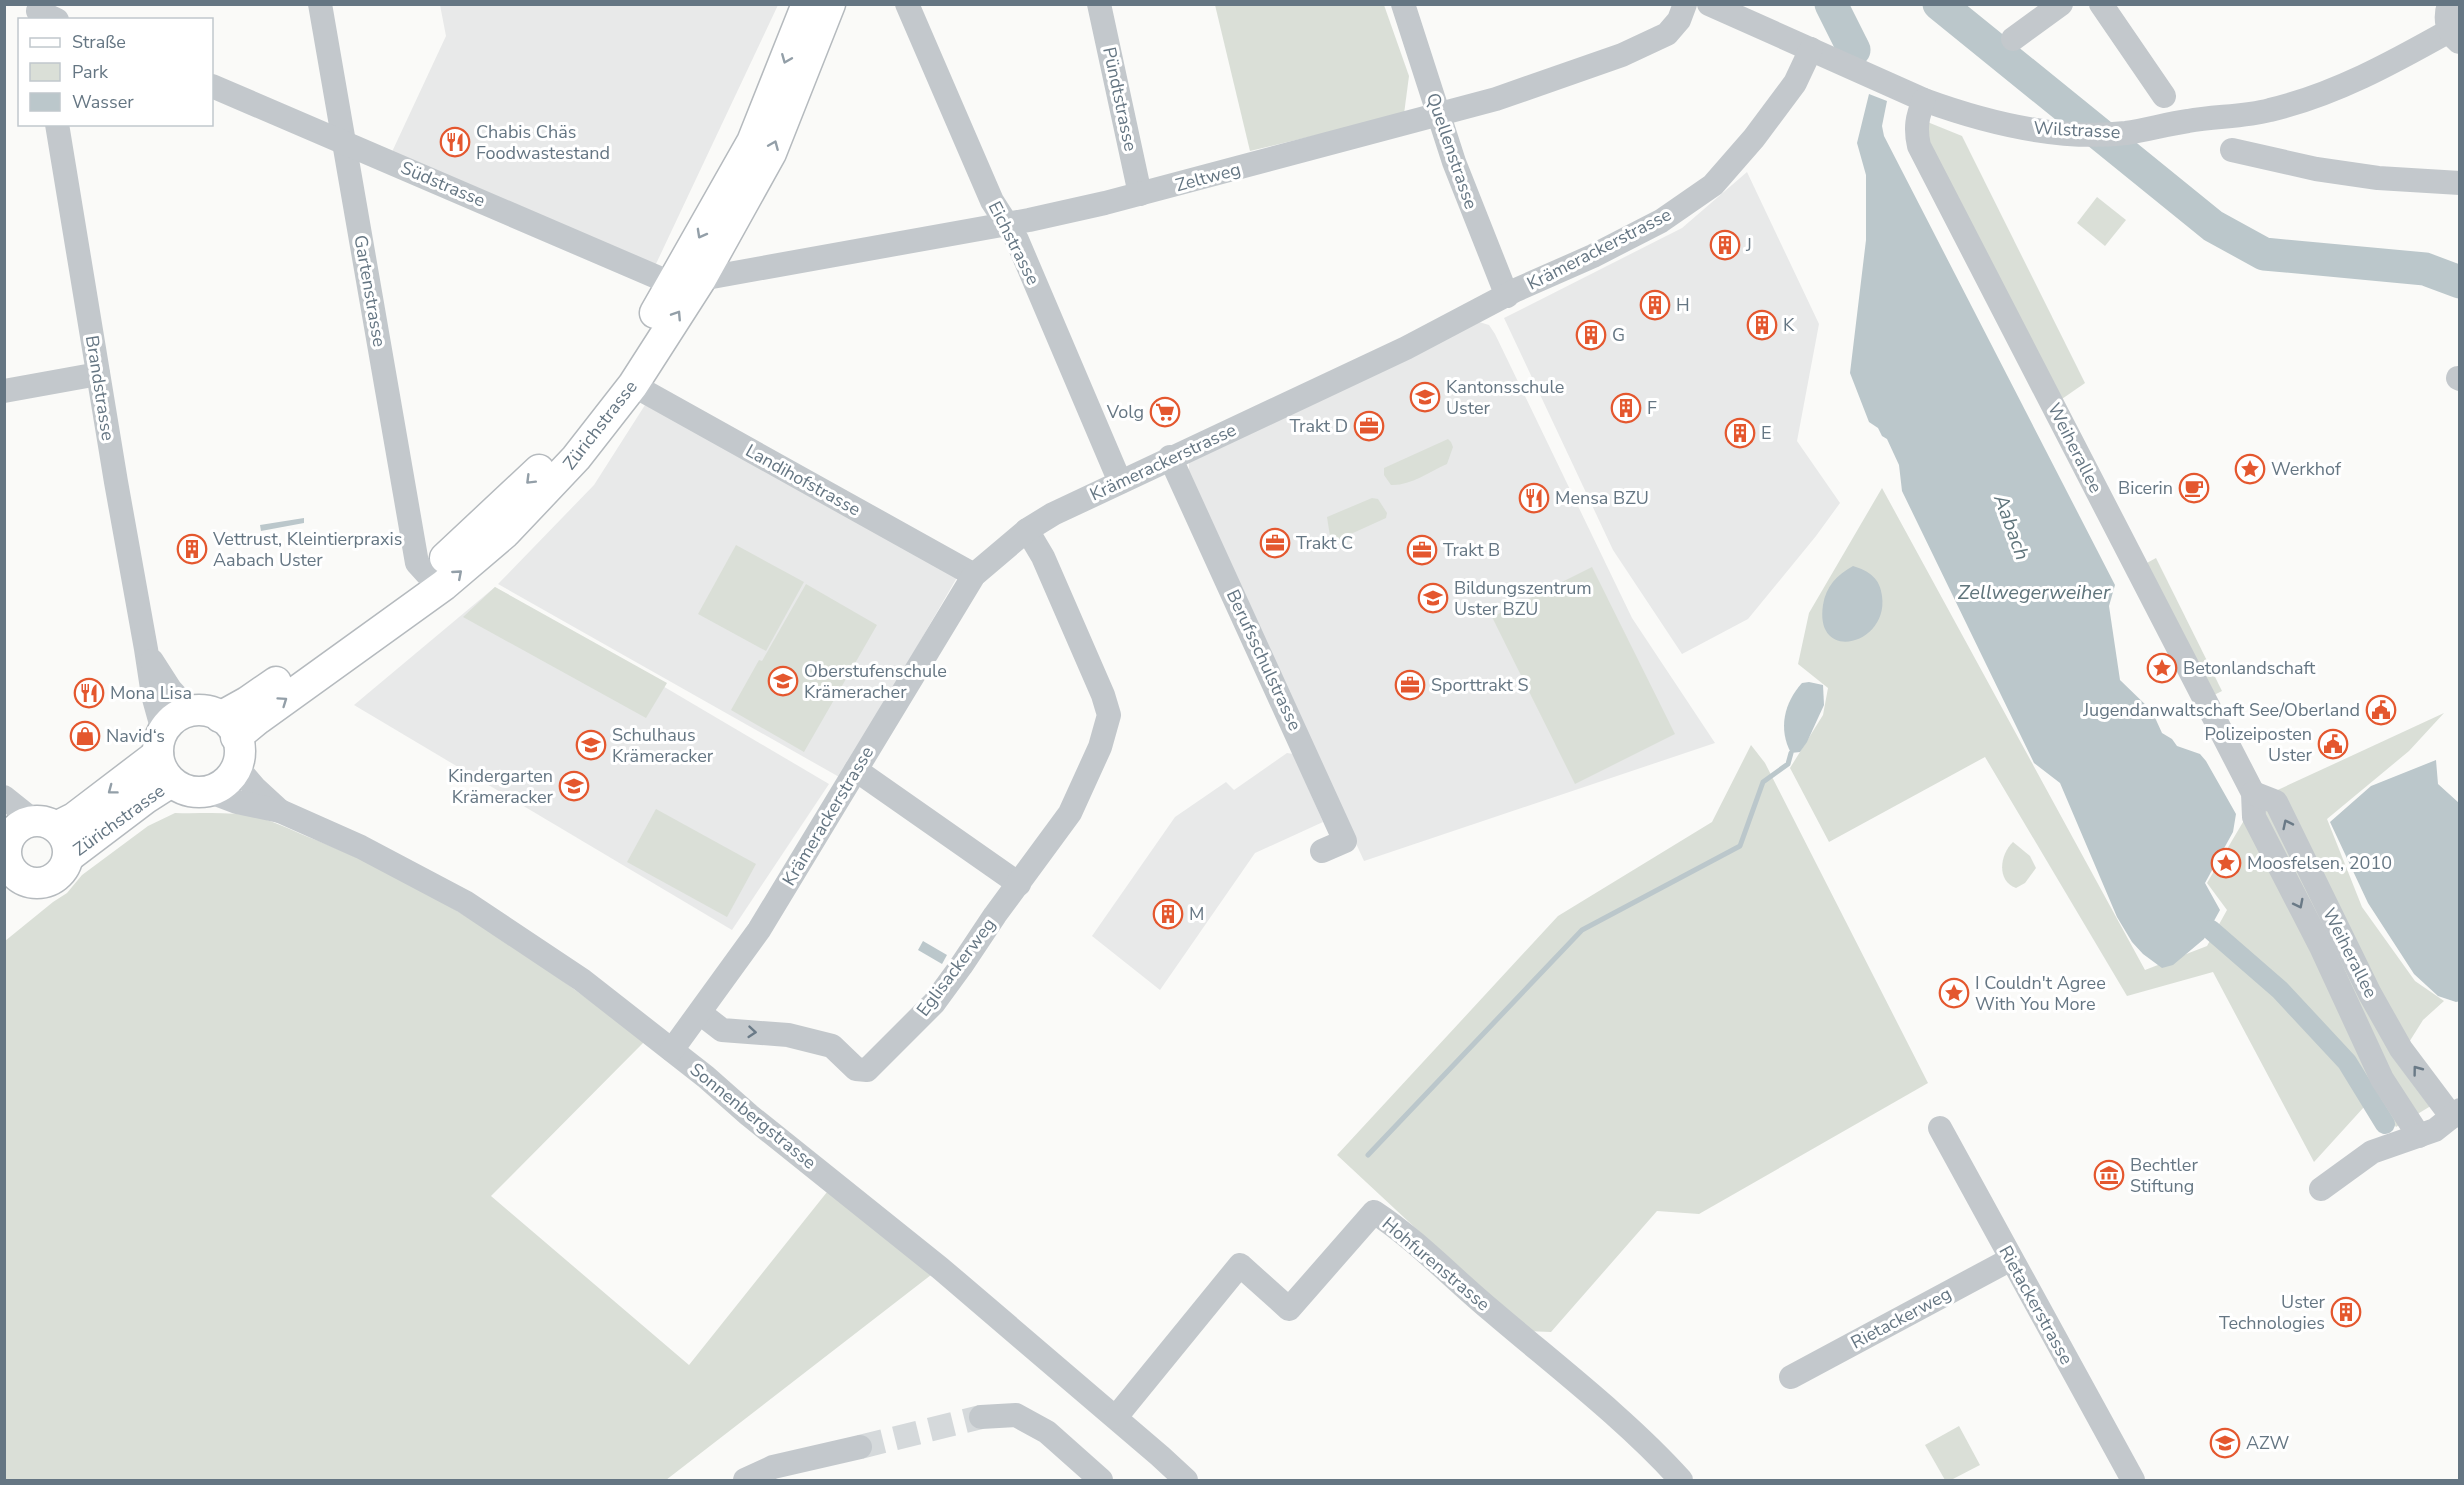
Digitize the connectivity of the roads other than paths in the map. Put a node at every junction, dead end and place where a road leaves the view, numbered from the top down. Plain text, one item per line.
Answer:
1 (320, 4) edge
2 (807, 4) edge
3 (830, 4) edge
4 (907, 4) edge
5 (1099, 4) edge
6 (1403, 4) edge
7 (1685, 4) edge
8 (1709, 4) edge
9 (2061, 4) edge
10 (2101, 4) edge
11 (2449, 4) edge
12 (2454, 37) edge
13 (2013, 39) dead end
14 (1811, 49) junction
15 (213, 86) edge
16 (2164, 96) dead end
17 (1924, 100) junction
18 (1438, 113) junction
19 (57, 126) edge
20 (344, 143) junction
21 (2232, 150) dead end
22 (2460, 183) edge
23 (1140, 194) junction
24 (1006, 223) junction
25 (687, 281) junction
26 (1507, 296) junction
27 (98, 374) junction
28 (633, 385) junction
29 (4, 391) edge
30 (1170, 457) junction
31 (1120, 482) junction
32 (1028, 530) junction
33 (427, 574) junction
34 (974, 575) junction
35 (146, 651) junction
36 (190, 711) junction
37 (228, 727) junction
38 (161, 742) junction
39 (236, 766) junction
40 (856, 770) junction
41 (171, 782) junction
42 (208, 791) junction
43 (2253, 794) junction
44 (4, 797) edge
45 (280, 811) junction
46 (45, 824) junction
47 (6, 850) edge
48 (1322, 851) dead end
49 (68, 857) junction
50 (1019, 884) junction
51 (15, 888) edge
52 (700, 1013) junction
53 (672, 1050) junction
54 (2456, 1113) edge
55 (1940, 1128) dead end
56 (2419, 1136) junction
57 (2321, 1189) dead end
58 (2011, 1258) junction
59 (1791, 1377) dead end
60 (981, 1417) tunnel mouth
61 (1116, 1418) junction
62 (860, 1447) tunnel mouth
63 (745, 1480) edge
64 (1101, 1480) edge
65 (1186, 1480) edge
66 (1681, 1480) edge
67 (2133, 1480) edge

1 - 20 street, Gartenstrasse
2 -> 25 main road, Zürichstrasse
25 -> 3 main road, Zürichstrasse
4 - 24 street, Eichstrasse
5 - 23 street, Pündtstrasse
6 - 18 street, Quellenstrasse
7 - 18 street, Zeltweg
8 - 14 street, Wilstrasse
9 - 13 street
10 - 16 street
11 - 12 street
12 - 17 street, Wilstrasse
14 - 17 street, Wilstrasse
14 - 26 street, Krämerackerstrasse
15 - 20 street, Südstrasse
17 - 43 street, Weiherallee
18 - 23 street, Zeltweg
18 - 26 street, Quellenstrasse
19 - 27 street, Brandstrasse
20 - 25 street, Südstrasse
20 - 33 street, Gartenstrasse
21 - 22 street
23 - 24 street, Zeltweg
24 - 25 street, Zeltweg
24 - 31 street, Eichstrasse
28 -> 25 main road, Zürichstrasse
25 -> 33 main road, Zürichstrasse
26 - 30 street, Krämerackerstrasse
27 - 29 street
27 - 35 street, Brandstrasse
28 - 34 street, Landihofstrasse
37 -> 28 main road, Zürichstrasse
30 - 31 street, Krämerackerstrasse
30 - 48 street, Berufsschulstrasse
31 - 32 street, Krämerackerstrasse
32 - 34 street, Krämerackerstrasse
32 - 50 street, Eglisackerweg
33 - 37 main road, Zürichstrasse
34 - 40 street, Krämerackerstrasse
35 - 36 street, Brandstrasse
35 - 38 street, Brandstrasse
36 - 37 main road
36 - 38 main road
37 - 39 main road
38 - 41 main road
38 -> 46 main road, Zürichstrasse
39 - 42 main road
39 - 45 street, Sonnenbergstrasse
40 - 50 street
40 - 52 street, Krämerackerstrasse
41 - 42 main road
41 - 49 main road, Zürichstrasse
42 - 45 street, Sonnenbergstrasse
54 -> 43 street, Weiherallee
43 -> 56 street, Weiherallee
44 - 46 street
45 - 53 street, Sonnenbergstrasse
46 - 47 main road
46 - 49 main road
47 - 51 main road
49 - 51 main road
52 -> 50 street, Eglisackerweg
52 - 53 street, Krämerackerstrasse
53 - 61 street, Sonnenbergstrasse
54 - 56 street, Weiherallee
55 - 58 street, Rietackerstrasse
56 - 57 street, Weiherallee
58 - 59 street, Rietackerweg
58 - 67 street, Rietackerstrasse
60 - 64 street
61 - 65 street, Sonnenbergstrasse
61 - 66 street, Hohfurenstrasse
62 - 63 street

